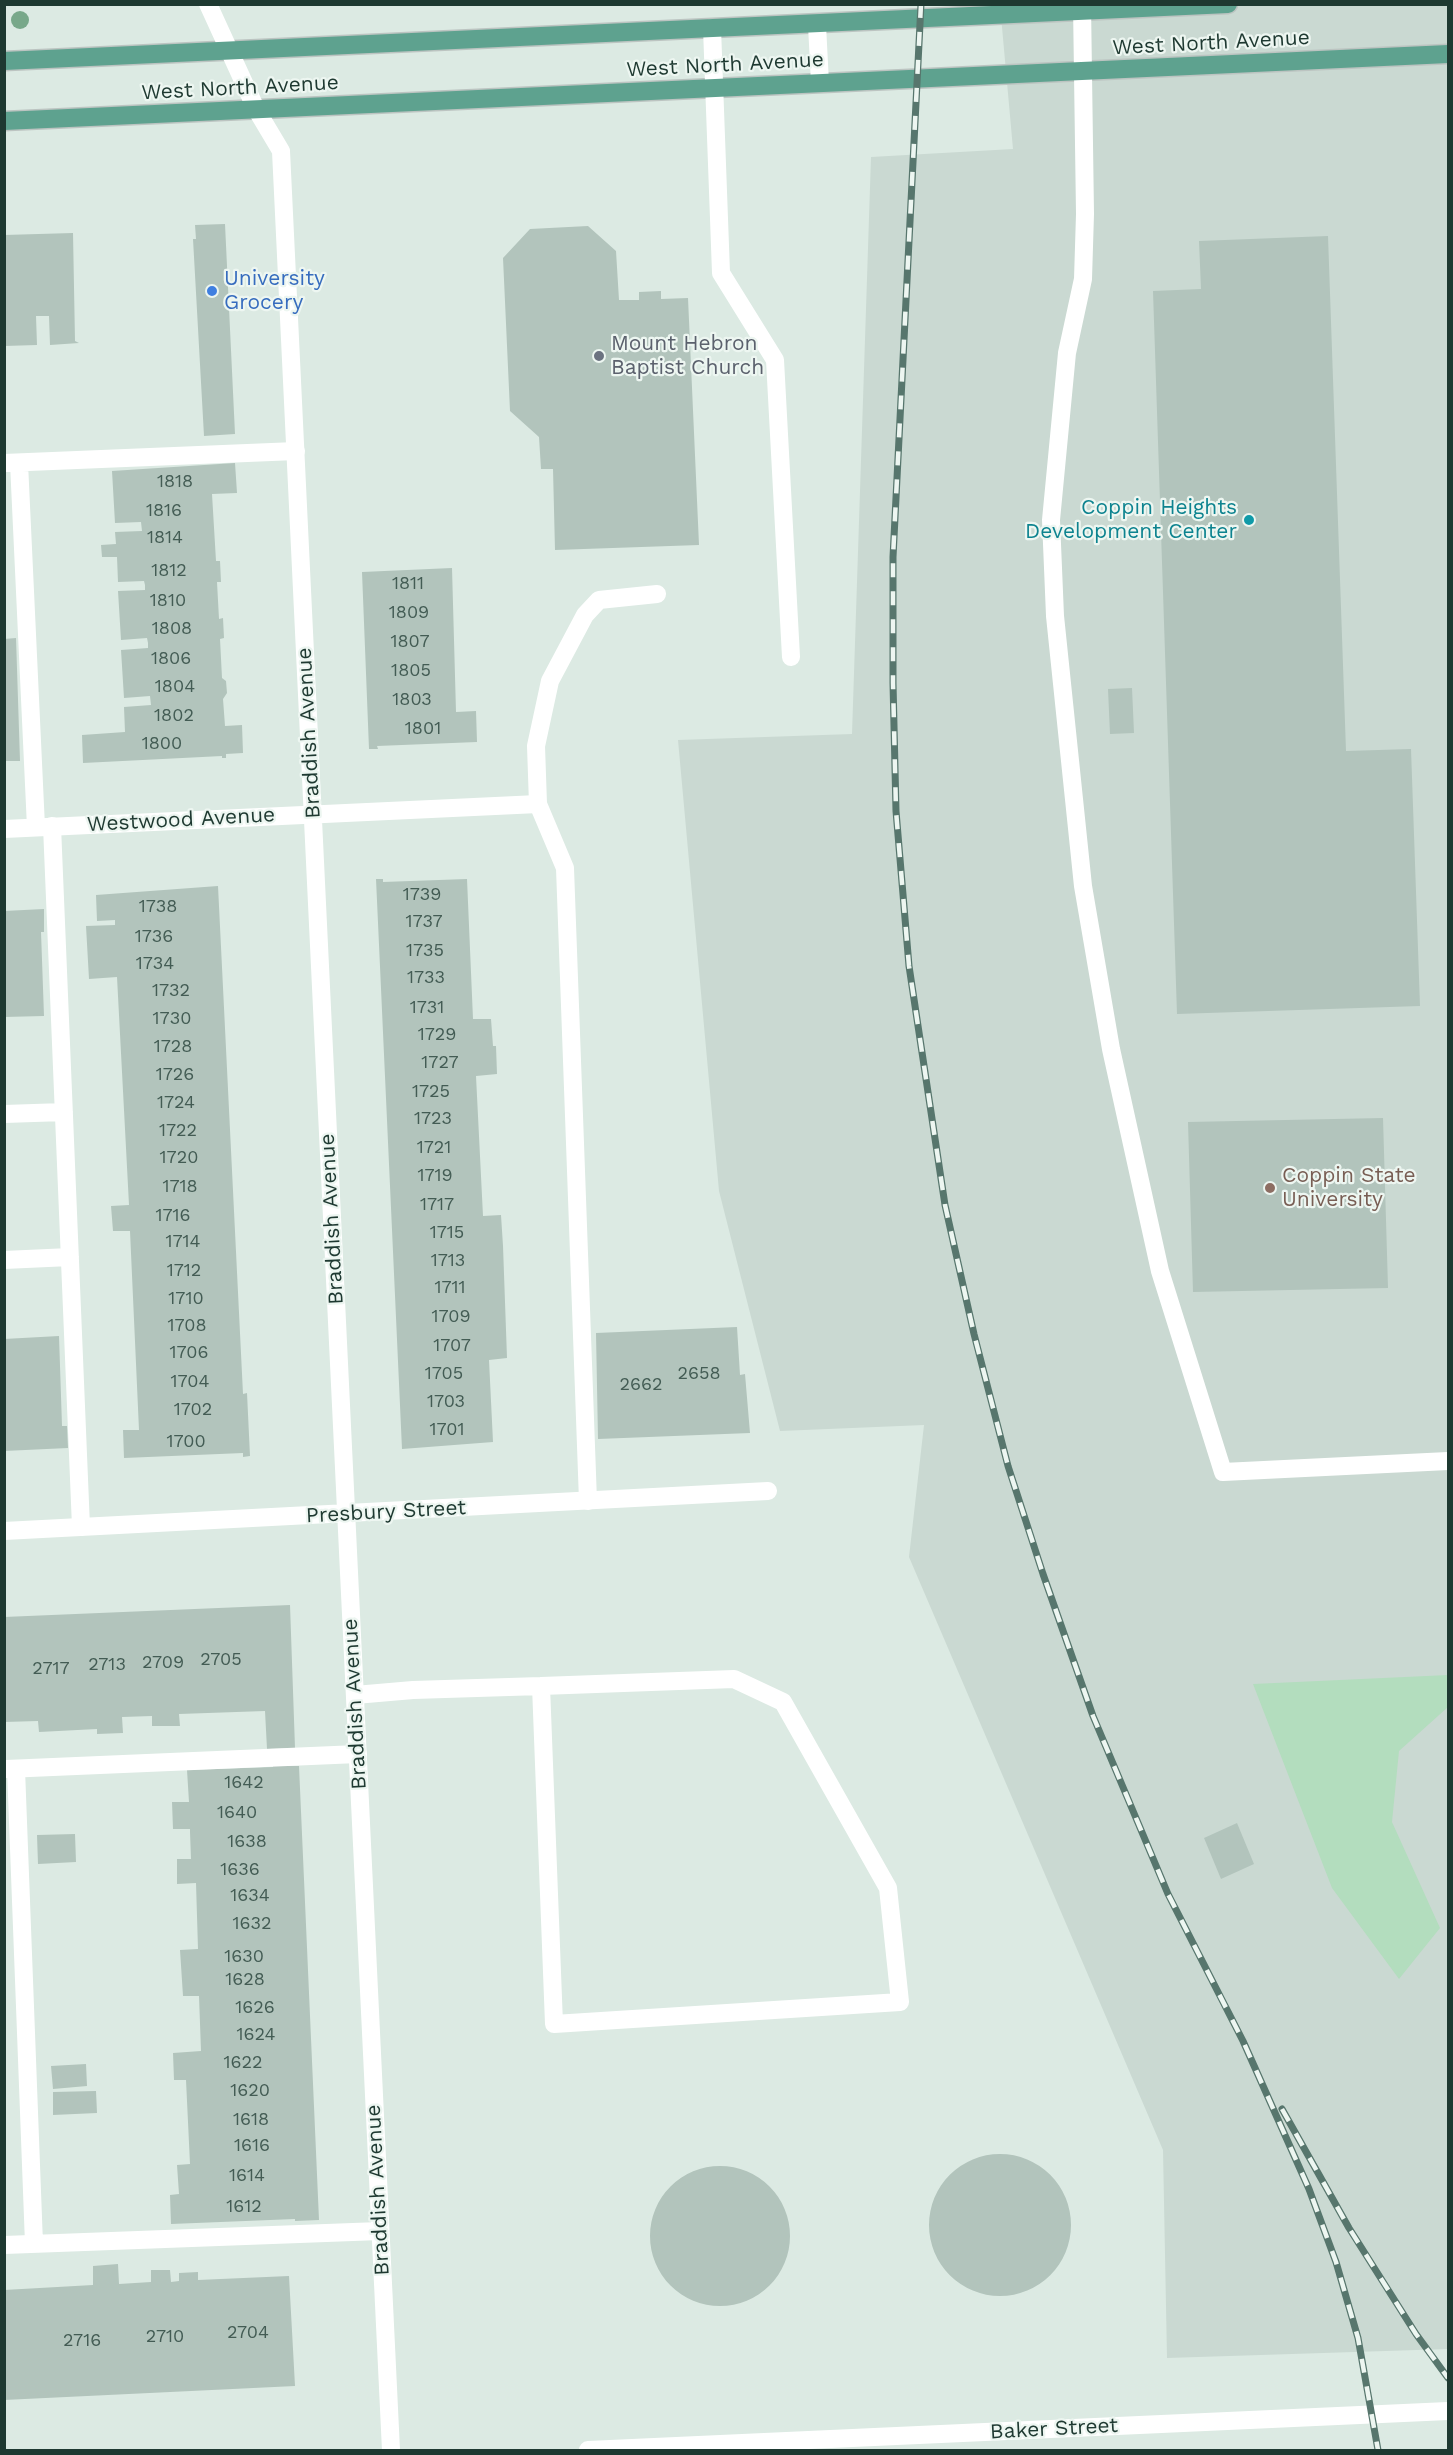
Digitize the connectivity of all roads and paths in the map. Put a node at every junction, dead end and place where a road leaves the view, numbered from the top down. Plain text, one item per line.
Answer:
1 (208, 4) edge
2 (1228, 4) edge
3 (1081, 8) edge
4 (817, 25) junction
5 (712, 28) junction
6 (231, 52) junction
7 (1449, 54) edge
8 (4, 61) edge
9 (1082, 71) junction
10 (820, 83) junction
11 (715, 88) junction
12 (256, 110) junction
13 (4, 121) edge
14 (296, 451) junction
15 (12, 463) edge
16 (657, 594) dead end
17 (791, 657) dead end
18 (538, 804) junction
19 (313, 814) junction
20 (44, 827) junction
21 (4, 829) edge
22 (64, 1112) junction
23 (4, 1114) edge
24 (70, 1257) junction
25 (4, 1260) edge
26 (1449, 1461) edge
27 (768, 1491) dead end
28 (588, 1501) junction
29 (346, 1515) junction
30 (81, 1527) junction
31 (4, 1531) edge
32 (540, 1686) junction
33 (355, 1695) junction
34 (358, 1754) junction
35 (10, 1769) edge
36 (380, 2231) junction
37 (34, 2244) junction
38 (4, 2245) edge
39 (1449, 2411) edge
40 (391, 2451) edge
41 (588, 2451) edge

1 - 6 street, Braddish Avenue
2 - 3 main road, West North Avenue
3 - 4 main road, West North Avenue
3 - 9 street
4 - 5 main road, West North Avenue
4 - 10 street
5 - 6 main road, West North Avenue
5 - 11 street
6 - 8 main road, West North Avenue
6 - 12 street, Braddish Avenue
7 - 9 main road, West North Avenue
9 - 10 main road, West North Avenue
9 - 26 street
10 - 11 main road, West North Avenue
11 - 12 main road, West North Avenue
11 - 17 street
12 - 13 main road, West North Avenue
12 - 14 street, Braddish Avenue
14 - 15 street
14 - 19 street, Braddish Avenue
15 - 20 street
16 - 18 street
18 - 19 street, Westwood Avenue
18 - 28 street
19 - 20 street, Westwood Avenue
19 - 29 street, Braddish Avenue
20 - 21 street, Westwood Avenue
20 - 22 street
22 - 23 street
22 - 24 street
24 - 25 street
24 - 30 street
27 - 28 street, Presbury Street
28 - 29 street, Presbury Street
29 - 30 street, Presbury Street
29 - 33 street, Braddish Avenue
30 - 31 street, Presbury Street
32 - 32 street
32 - 33 street
33 - 34 street, Braddish Avenue
34 - 35 street
34 - 36 street, Braddish Avenue
35 - 37 street
36 - 37 street
36 - 40 street, Braddish Avenue
37 - 38 street
39 - 41 street, Baker Street

